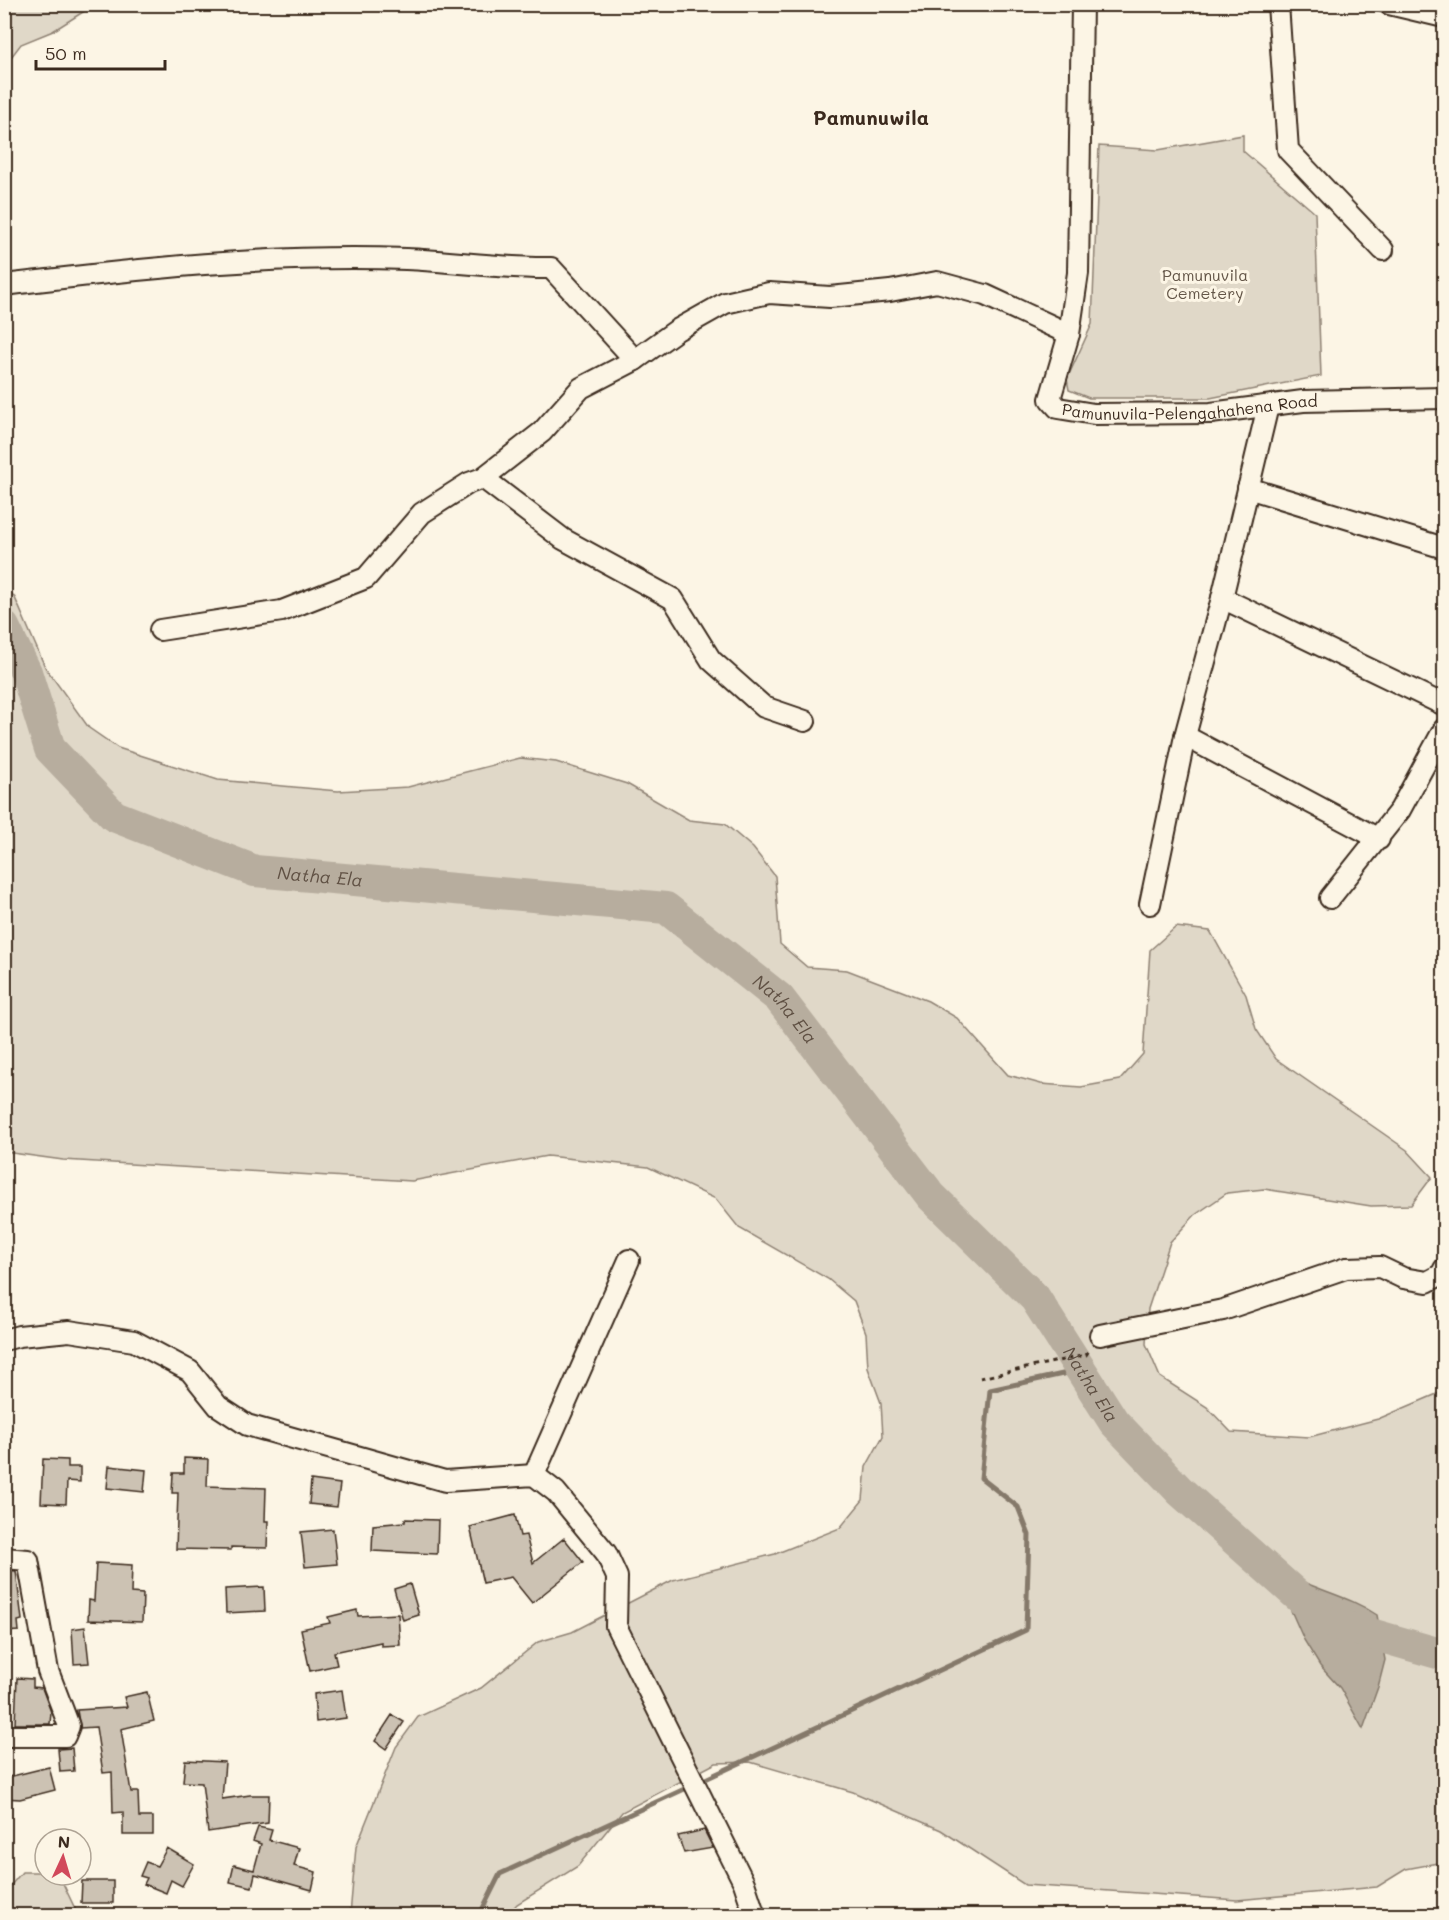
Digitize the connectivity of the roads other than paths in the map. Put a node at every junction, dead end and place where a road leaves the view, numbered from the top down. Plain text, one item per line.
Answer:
1 (1082, 4) edge
2 (1278, 4) edge
3 (1389, 4) edge
4 (1444, 17) edge
5 (1383, 250) dead end
6 (4, 285) edge
7 (1069, 334) junction
8 (635, 360) junction
9 (1444, 398) edge
10 (1268, 406) junction
11 (483, 478) junction
12 (1248, 488) junction
13 (1444, 548) edge
14 (1222, 598) junction
15 (160, 630) dead end
16 (1444, 705) edge
17 (805, 721) dead end
18 (1444, 729) edge
19 (1185, 736) junction
20 (1378, 839) junction
21 (1330, 898) dead end
22 (1150, 904) dead end
23 (629, 1260) dead end
24 (1444, 1269) edge
25 (1100, 1335) dead end
26 (4, 1340) edge
27 (534, 1475) junction
28 (4, 1558) edge
29 (4, 1736) edge
30 (755, 1916) edge

1 - 7 street, Pamunuvila-Pelengahahena Road
2 - 5 street
3 - 4 street
6 - 8 street
7 - 8 street
7 - 10 street, Pamunuvila-Pelengahahena Road
8 - 11 street
9 - 10 street, Pamunuvila-Pelengahahena Road
10 - 12 street
11 - 15 street
11 - 17 street
12 - 13 street
12 - 14 street
14 - 16 street
14 - 19 street
18 - 20 street
19 - 20 street
19 - 22 street
20 - 21 street
23 - 27 street
24 - 25 street
26 - 27 street
27 - 30 street
28 - 29 street

